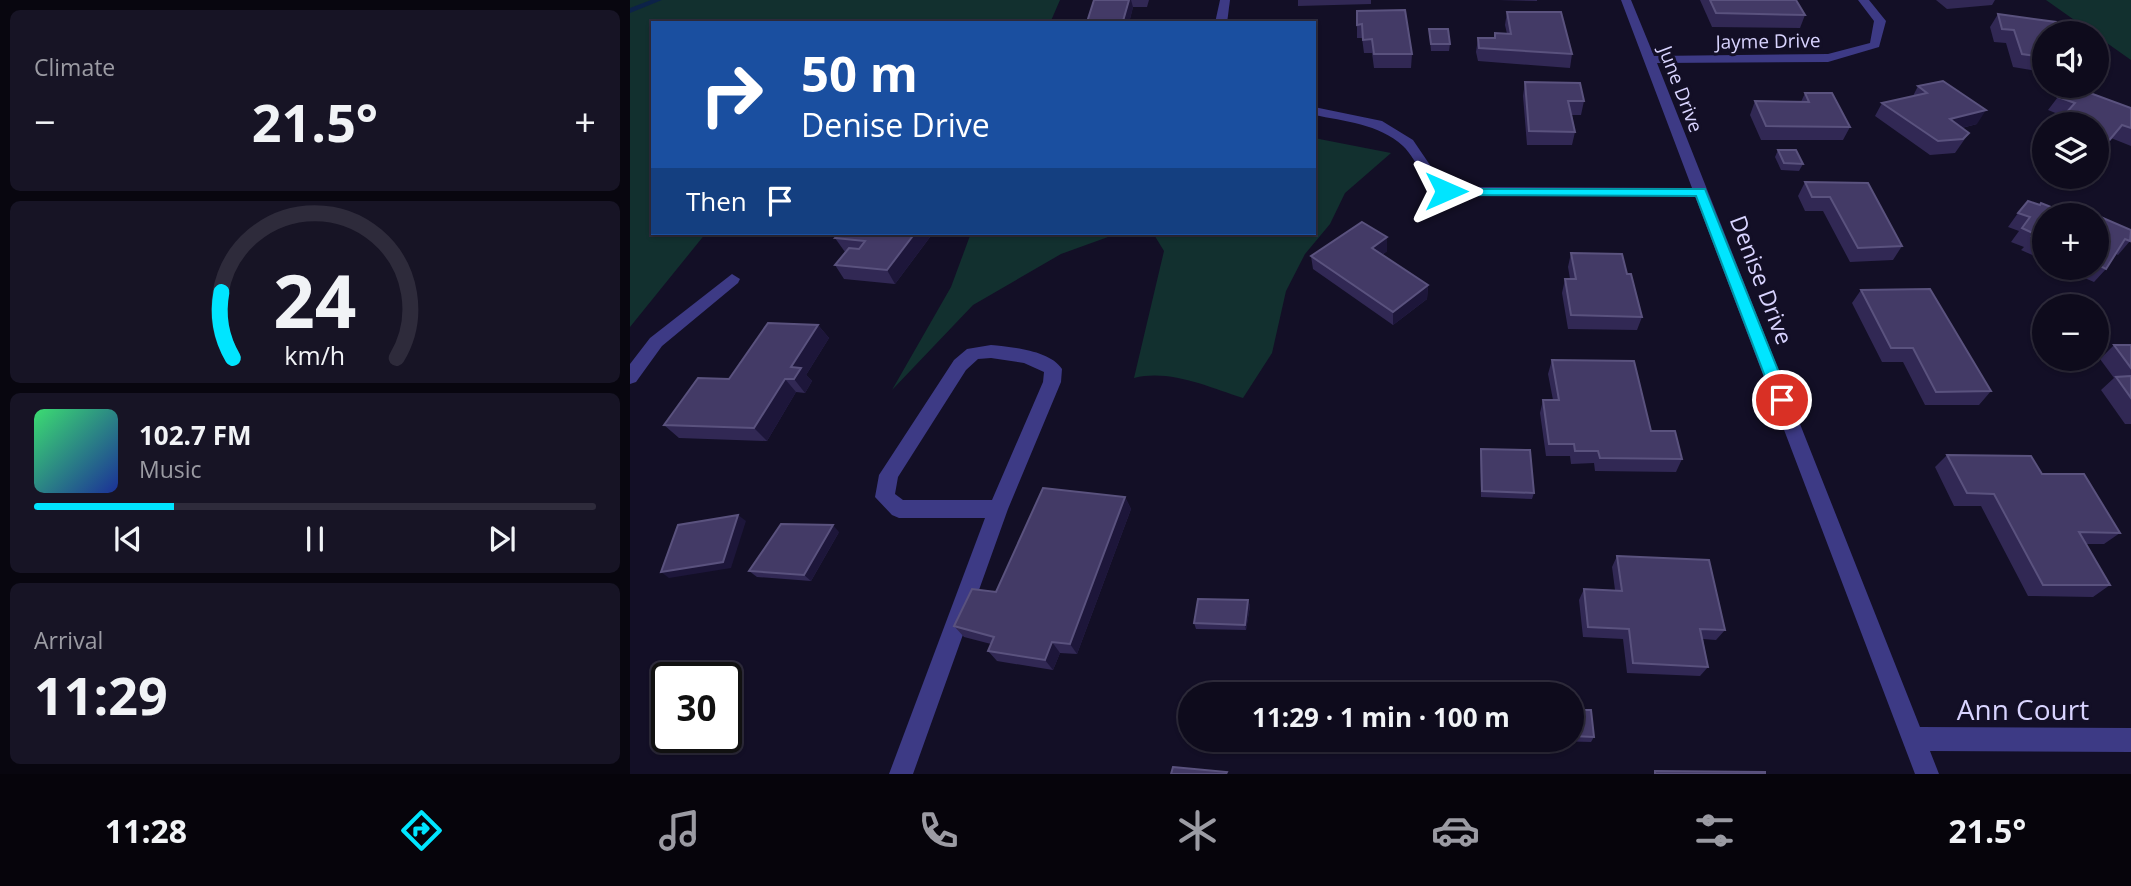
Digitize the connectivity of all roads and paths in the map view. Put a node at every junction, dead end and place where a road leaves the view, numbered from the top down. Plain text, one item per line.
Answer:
1 (1225, 0) edge
2 (1626, 0) edge
3 (1863, 0) edge
4 (1221, 21) edge
5 (1649, 60) junction
6 (1316, 111) edge
7 (1701, 192) junction
8 (732, 279) dead end
9 (630, 377) edge
10 (998, 509) junction
11 (1914, 739) junction
12 (2131, 740) edge
13 (901, 774) edge
14 (1927, 774) edge

1 - 4 street
2 - 5 street, June Drive
3 - 5 street, Jayme Drive
5 - 7 street, June Drive
6 - 7 street
7 - 11 street, Denise Drive
8 - 9 street
10 - 10 street
10 - 13 street
11 - 12 street, Ann Court
11 - 14 street, Denise Drive

